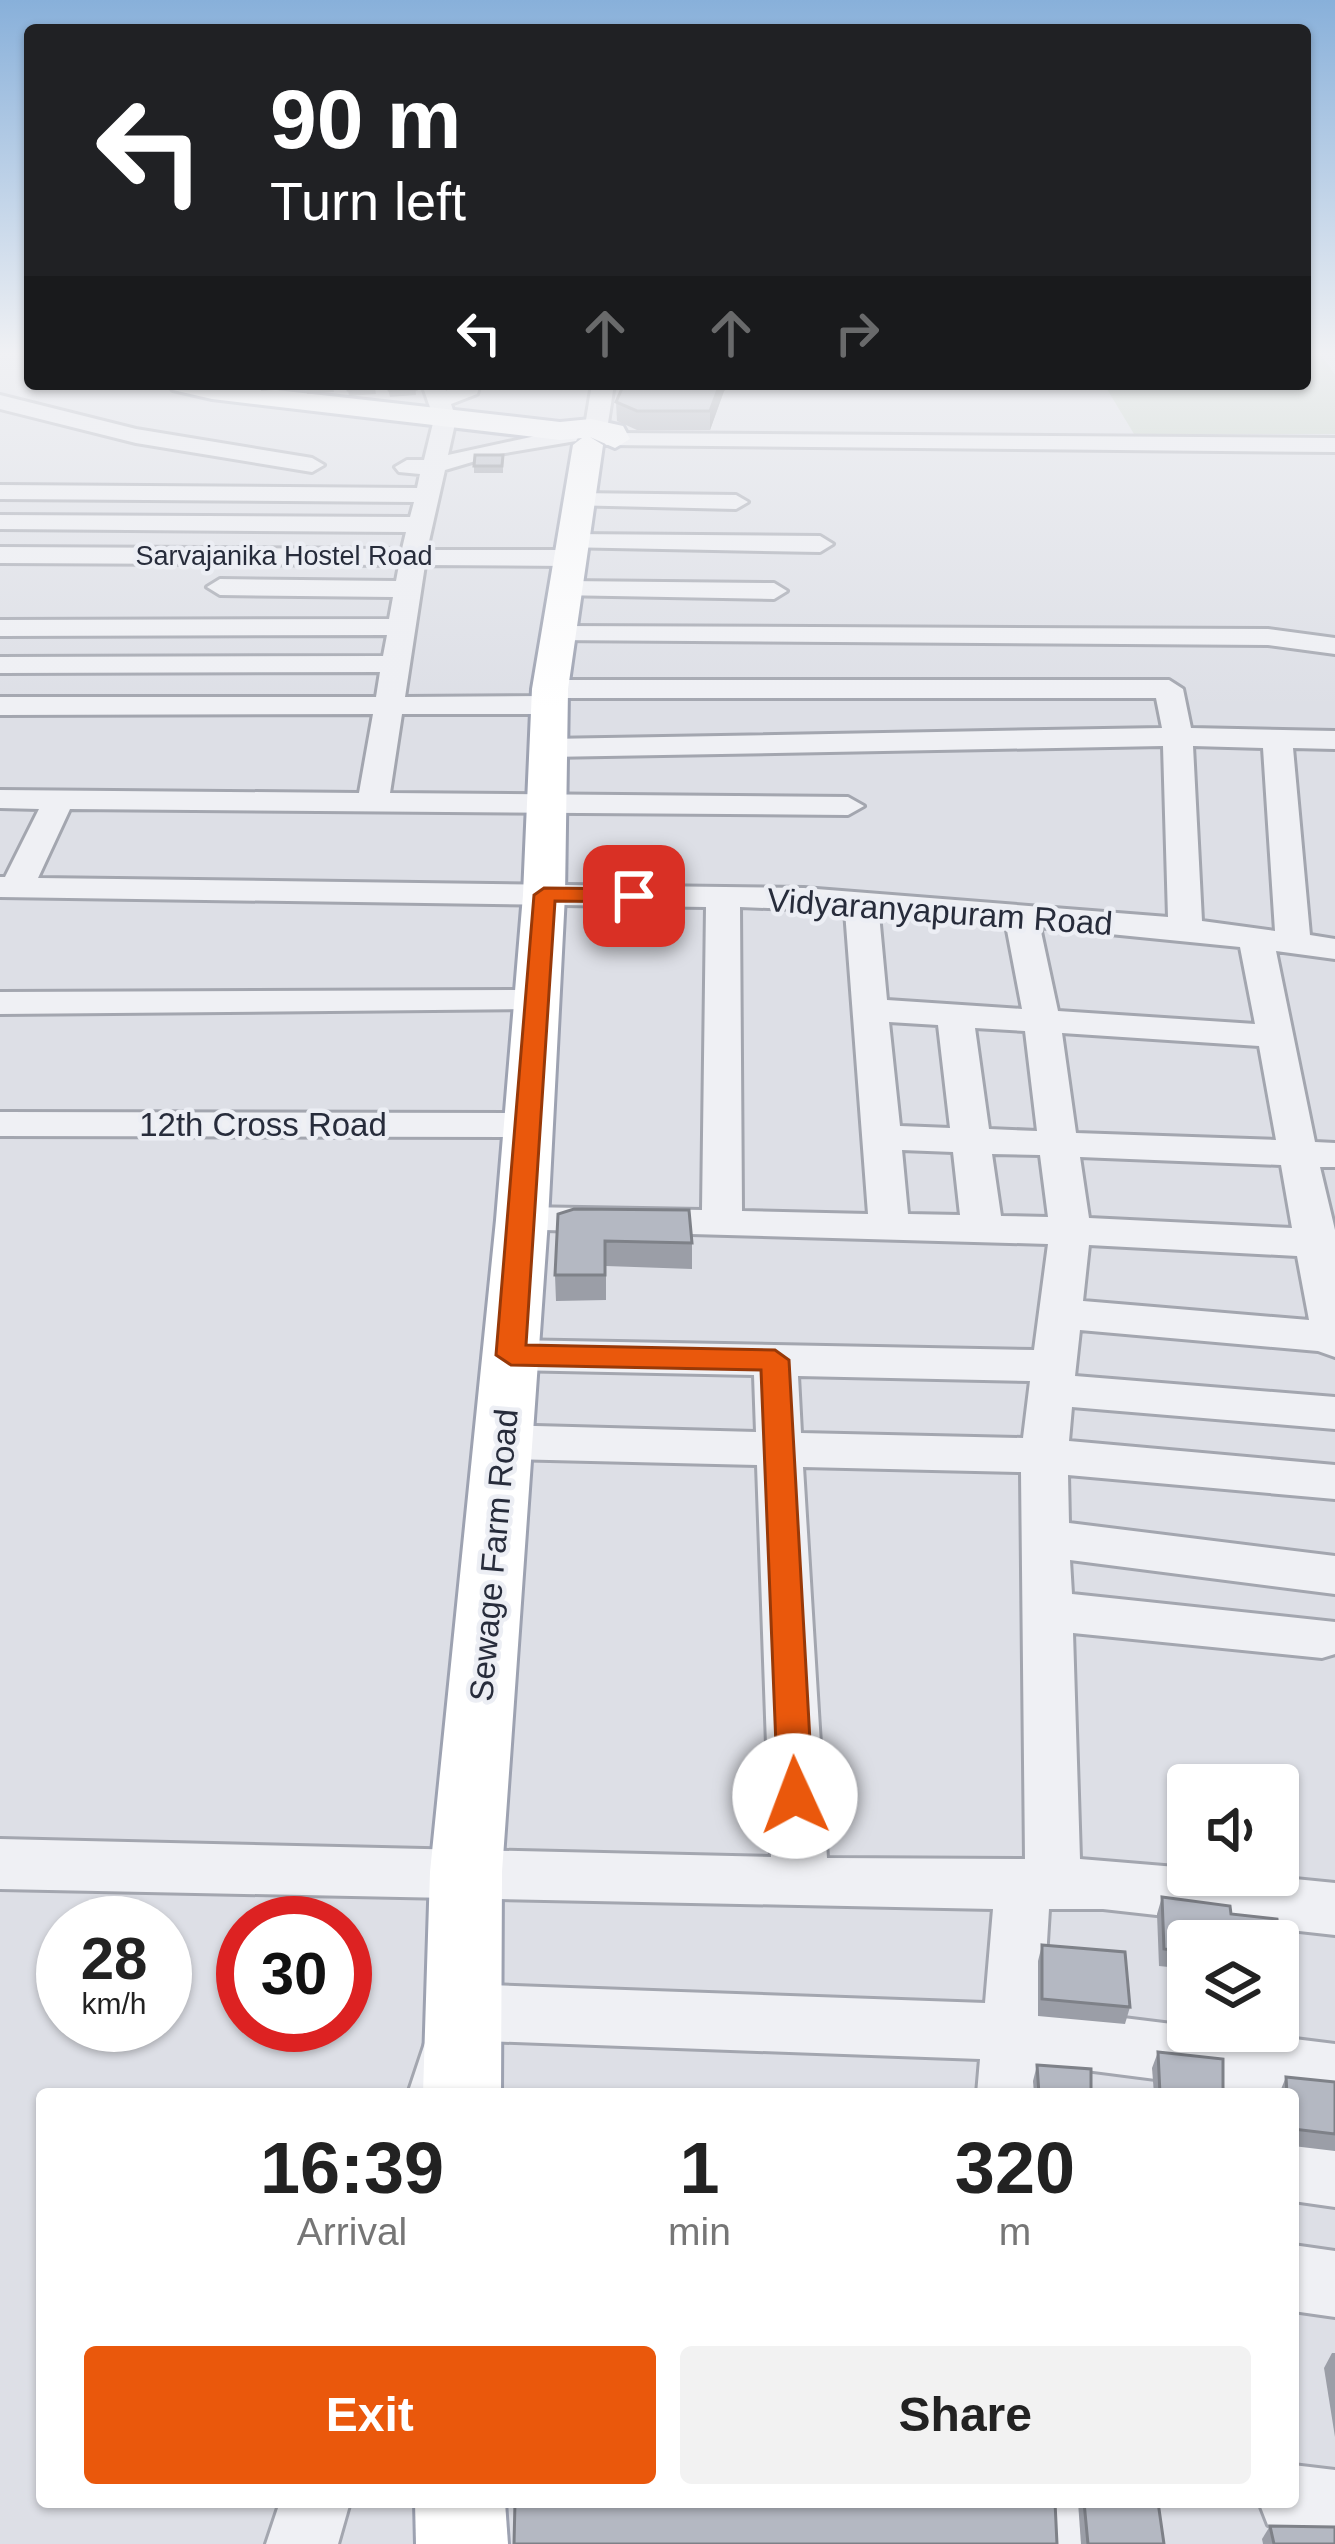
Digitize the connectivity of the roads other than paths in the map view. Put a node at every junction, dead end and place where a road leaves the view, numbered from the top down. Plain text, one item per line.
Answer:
1 (395, 470) edge
2 (430, 470) edge
3 (452, 470) edge
4 (583, 470) edge
5 (429, 481) junction
6 (0, 492) edge
7 (736, 502) dead end
8 (0, 522) edge
9 (421, 525) junction
10 (820, 544) dead end
11 (0, 555) edge
12 (413, 557) junction
13 (568, 564) junction
14 (220, 587) dead end
15 (407, 590) junction
16 (774, 591) dead end
17 (401, 626) junction
18 (0, 628) edge
19 (1335, 646) edge
20 (395, 664) junction
21 (0, 665) edge
22 (388, 705) junction
23 (0, 706) edge
24 (550, 714) junction
25 (1178, 736) junction
26 (1277, 738) junction
27 (1335, 740) edge
28 (838, 746) junction
29 (0, 800) edge
30 (59, 800) junction
31 (373, 802) junction
32 (546, 804) junction
33 (8, 887) edge
34 (544, 895) junction
35 (723, 897) junction
36 (861, 903) junction
37 (1022, 916) junction
38 (1185, 929) junction
39 (1274, 941) junction
40 (1335, 949) edge
41 (534, 1000) junction
42 (0, 1003) edge
43 (870, 1010) junction
44 (955, 1015) junction
45 (1042, 1019) junction
46 (1271, 1036) junction
47 (0, 1124) edge
48 (526, 1125) junction
49 (881, 1137) junction
50 (969, 1140) junction
51 (1059, 1144) junction
52 (1316, 1154) edge
53 (522, 1220) junction
54 (722, 1223) junction
55 (889, 1227) junction
56 (982, 1229) junction
57 (1070, 1231) junction
58 (1325, 1243) edge
59 (1060, 1315) junction
60 (1335, 1339) edge
61 (511, 1355) junction
62 (775, 1360) junction
63 (1053, 1376) junction
64 (1335, 1414) edge
65 (503, 1442) junction
66 (779, 1447) junction
67 (1043, 1456) junction
68 (1335, 1482) edge
69 (1045, 1538) junction
70 (1335, 1575) edge
71 (1046, 1611) junction
72 (1322, 1638) dead end
73 (0, 1864) edge
74 (466, 1872) junction
75 (800, 1883) junction
76 (1038, 1884) junction
77 (1335, 1909) edge
78 (463, 2012) junction
79 (1012, 2032) junction
80 (1335, 2073) edge
81 (440, 2088) edge
82 (462, 2088) edge
83 (1007, 2088) edge
84 (1299, 2171) edge
85 (1335, 2176) edge
86 (1299, 2279) edge
87 (1335, 2284) edge
88 (1299, 2501) edge
89 (1335, 2505) edge
90 (313, 2508) edge
91 (460, 2508) edge
92 (1059, 2508) edge
93 (302, 2544) edge
94 (462, 2544) edge
95 (1061, 2544) edge

1 - 5 street
2 - 5 street
3 - 5 street
4 - 13 main road, Sewage Farm Road
5 - 6 street
5 - 9 street
7 - 13 street
8 - 9 street
9 - 12 street
10 - 13 street
11 - 12 street, Sarvajanika Hostel Road
12 - 13 street, Sarvajanika Hostel Road
12 - 15 street
13 - 16 street
13 - 19 street
13 - 24 main road, Sewage Farm Road
14 - 15 street
15 - 17 street
17 - 18 street
17 - 20 street
20 - 21 street
20 - 22 street
22 - 23 street
22 - 24 street
22 - 31 street
24 - 25 street
24 - 28 street
24 - 32 main road, Sewage Farm Road
25 - 26 street
25 - 28 street
25 - 38 street
26 - 27 street
26 - 39 street
28 - 32 street
29 - 30 street
30 - 31 street
30 - 33 street
31 - 32 street
32 - 34 main road, Sewage Farm Road
33 - 34 street, Vidyaranyapuram Road
34 - 35 street, Vidyaranyapuram Road
34 - 41 main road, Sewage Farm Road
35 - 36 street, Vidyaranyapuram Road
35 - 54 street
36 - 37 street, Vidyaranyapuram Road
36 - 43 street
37 - 38 street, Vidyaranyapuram Road
37 - 45 street
38 - 39 street, Vidyaranyapuram Road
39 - 40 street, Vidyaranyapuram Road
39 - 46 street
41 - 42 street
41 - 48 main road, Sewage Farm Road
43 - 44 street
43 - 49 street
44 - 45 street
44 - 50 street
45 - 46 street
45 - 51 street
46 - 52 street
47 - 48 street, 12th Cross Road
48 - 53 main road, Sewage Farm Road
49 - 50 street
49 - 55 street
50 - 51 street
50 - 56 street
51 - 52 street
51 - 57 street
52 - 58 street
53 - 54 street
53 - 61 main road, Sewage Farm Road
54 - 55 street
55 - 56 street
56 - 57 street
57 - 58 street
57 - 59 street
58 - 60 street
59 - 60 street
59 - 63 street
61 - 62 street
61 - 65 main road, Sewage Farm Road
62 - 63 street
62 - 66 street
63 - 64 street
63 - 67 street
65 - 66 street
65 - 74 main road, Sewage Farm Road
66 - 67 street
66 - 75 street
67 - 68 street
67 - 69 street
69 - 70 street
69 - 71 street
71 - 72 street
71 - 76 street
73 - 74 street
74 - 75 street
74 - 78 main road, Sewage Farm Road
75 - 76 street
76 - 77 street
76 - 79 street
78 - 79 street
78 - 81 street
78 - 82 main road, Sewage Farm Road
79 - 80 street
79 - 83 street
84 - 85 street
86 - 87 street
88 - 89 street
90 - 93 street
91 - 94 main road
92 - 95 street

